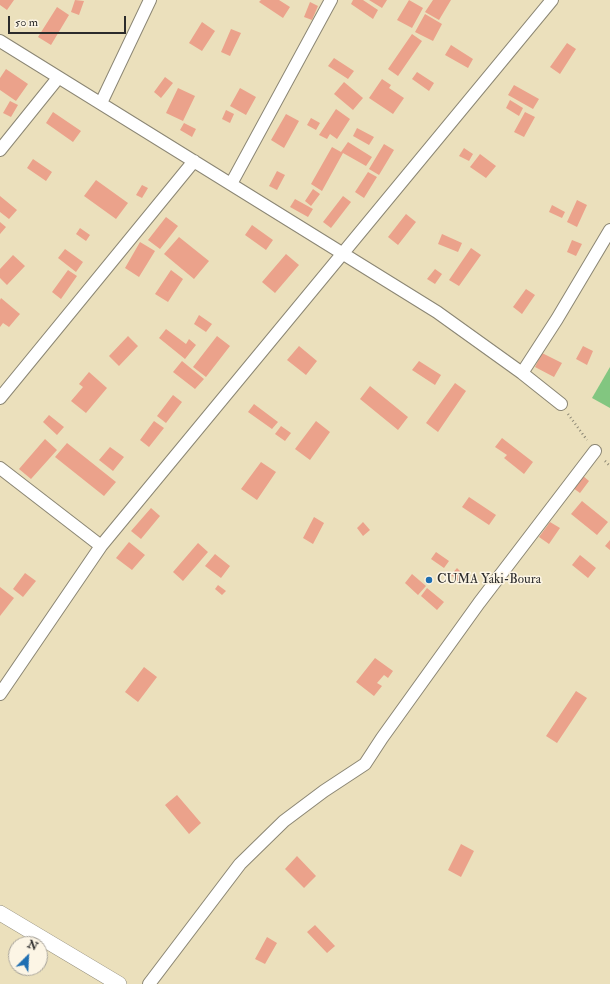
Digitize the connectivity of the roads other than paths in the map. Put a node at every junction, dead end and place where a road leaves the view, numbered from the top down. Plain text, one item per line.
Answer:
1 (150, 0) edge
2 (331, 0) edge
3 (552, 0) edge
4 (0, 41) edge
5 (58, 78) junction
6 (101, 103) junction
7 (0, 150) edge
8 (194, 161) junction
9 (231, 184) junction
10 (610, 230) edge
11 (343, 253) junction
12 (522, 373) junction
13 (0, 398) edge
14 (561, 404) road end
15 (595, 451) road end
16 (0, 468) edge
17 (101, 546) junction
18 (0, 694) edge
19 (0, 913) edge
20 (119, 984) edge
21 (149, 984) edge

1 - 6 street
2 - 9 street
3 - 11 street
4 - 5 street
5 - 6 street
5 - 7 street
6 - 8 street
8 - 9 street
8 - 13 street
9 - 11 street
10 - 12 street
11 - 12 street
11 - 17 street
12 - 14 street
15 - 21 street
16 - 17 street
17 - 18 street
19 - 20 street

